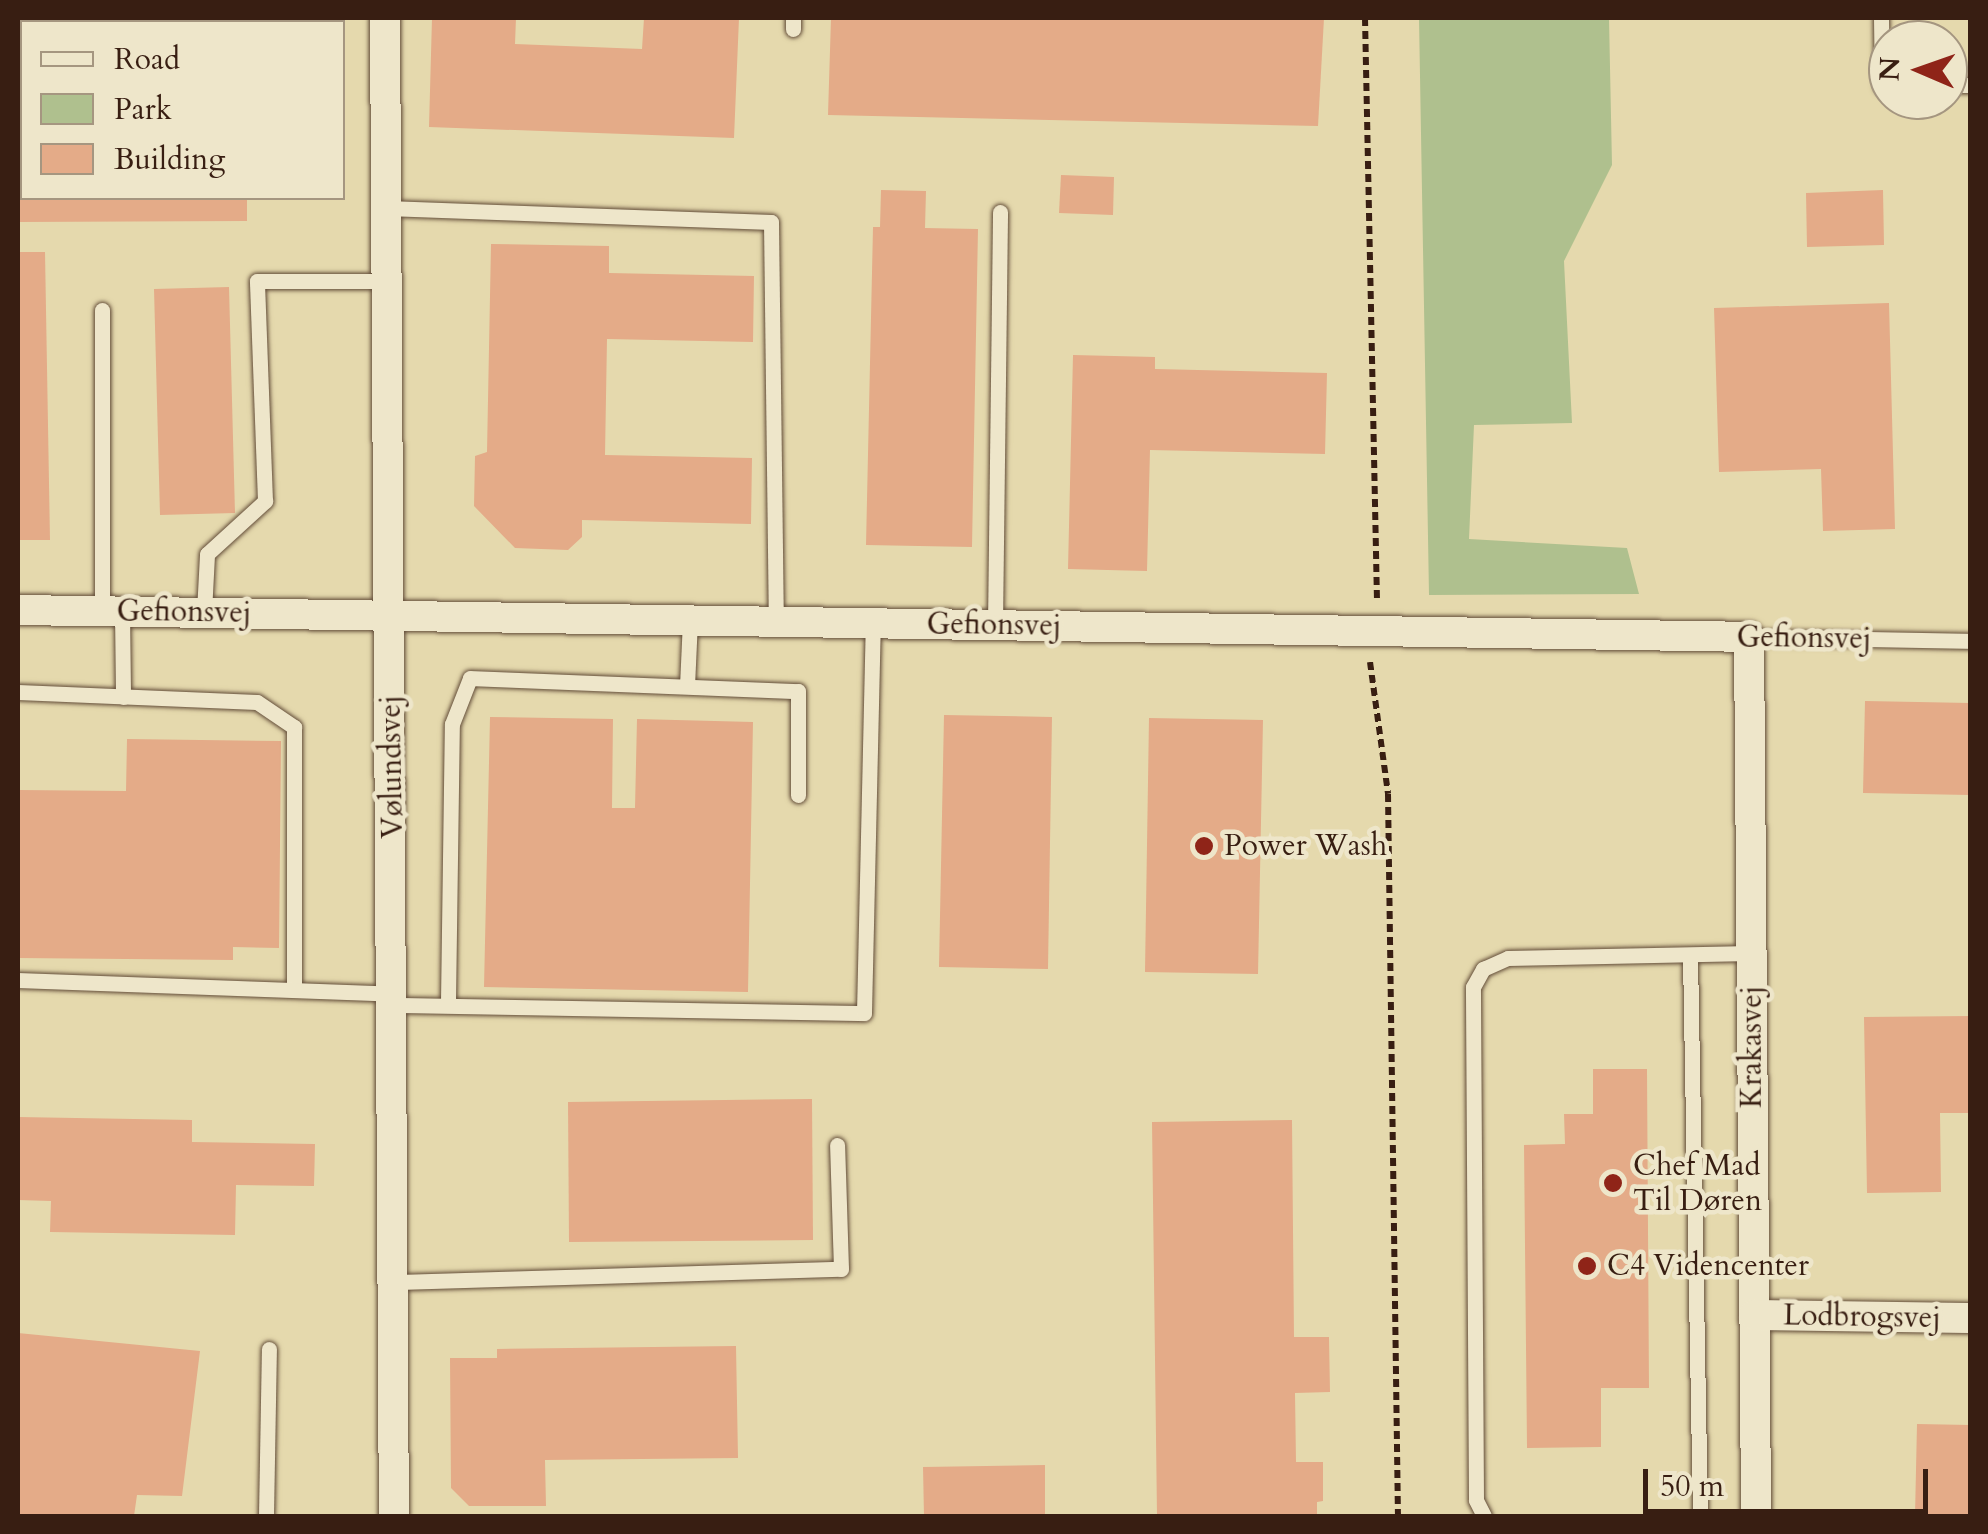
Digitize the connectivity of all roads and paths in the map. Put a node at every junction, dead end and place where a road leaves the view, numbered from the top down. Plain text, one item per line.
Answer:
1 (384, 18) edge
2 (1365, 18) edge
3 (386, 208) junction
4 (1000, 212) dead end
5 (387, 281) junction
6 (102, 310) dead end
7 (18, 610) edge
8 (112, 611) junction
9 (204, 612) junction
10 (390, 615) junction
11 (690, 620) junction
12 (776, 621) junction
13 (872, 623) junction
14 (995, 625) junction
15 (1372, 631) junction
16 (1749, 637) junction
17 (1970, 641) edge
18 (687, 686) junction
19 (18, 692) edge
20 (123, 696) junction
21 (798, 795) dead end
22 (1751, 953) junction
23 (1690, 955) junction
24 (18, 980) edge
25 (294, 989) junction
26 (394, 1000) junction
27 (448, 1002) junction
28 (837, 1146) dead end
29 (397, 1282) junction
30 (1754, 1315) junction
31 (1970, 1318) edge
32 (269, 1349) dead end
33 (266, 1516) edge
34 (394, 1516) edge
35 (1398, 1516) edge
36 (1484, 1516) edge
37 (1700, 1516) edge
38 (1756, 1516) edge

1 - 3 street, Vølundsvej
2 - 15 path
3 - 5 street, Vølundsvej
3 - 12 lane
4 - 14 lane
5 - 9 lane
5 - 10 street, Vølundsvej
6 - 8 lane
7 - 8 street, Gefionsvej
8 - 9 street, Gefionsvej
8 - 20 lane
9 - 10 street, Gefionsvej
10 - 11 street, Gefionsvej
10 - 26 street, Vølundsvej
11 - 12 street, Gefionsvej
11 - 18 lane
12 - 13 street, Gefionsvej
13 - 14 street, Gefionsvej
13 - 27 lane
14 - 15 street, Gefionsvej
15 - 16 street, Gefionsvej
15 - 35 path
16 - 17 lane, Gefionsvej
16 - 22 street, Krakasvej
18 - 21 lane
18 - 27 lane
19 - 20 lane
20 - 25 lane
22 - 23 lane
22 - 30 street, Krakasvej
23 - 36 lane
23 - 37 lane
24 - 25 lane
25 - 26 lane
26 - 27 lane
26 - 29 street, Vølundsvej
28 - 29 lane
29 - 34 street, Vølundsvej
30 - 31 street, Lodbrogsvej
30 - 38 street, Krakasvej
32 - 33 lane

